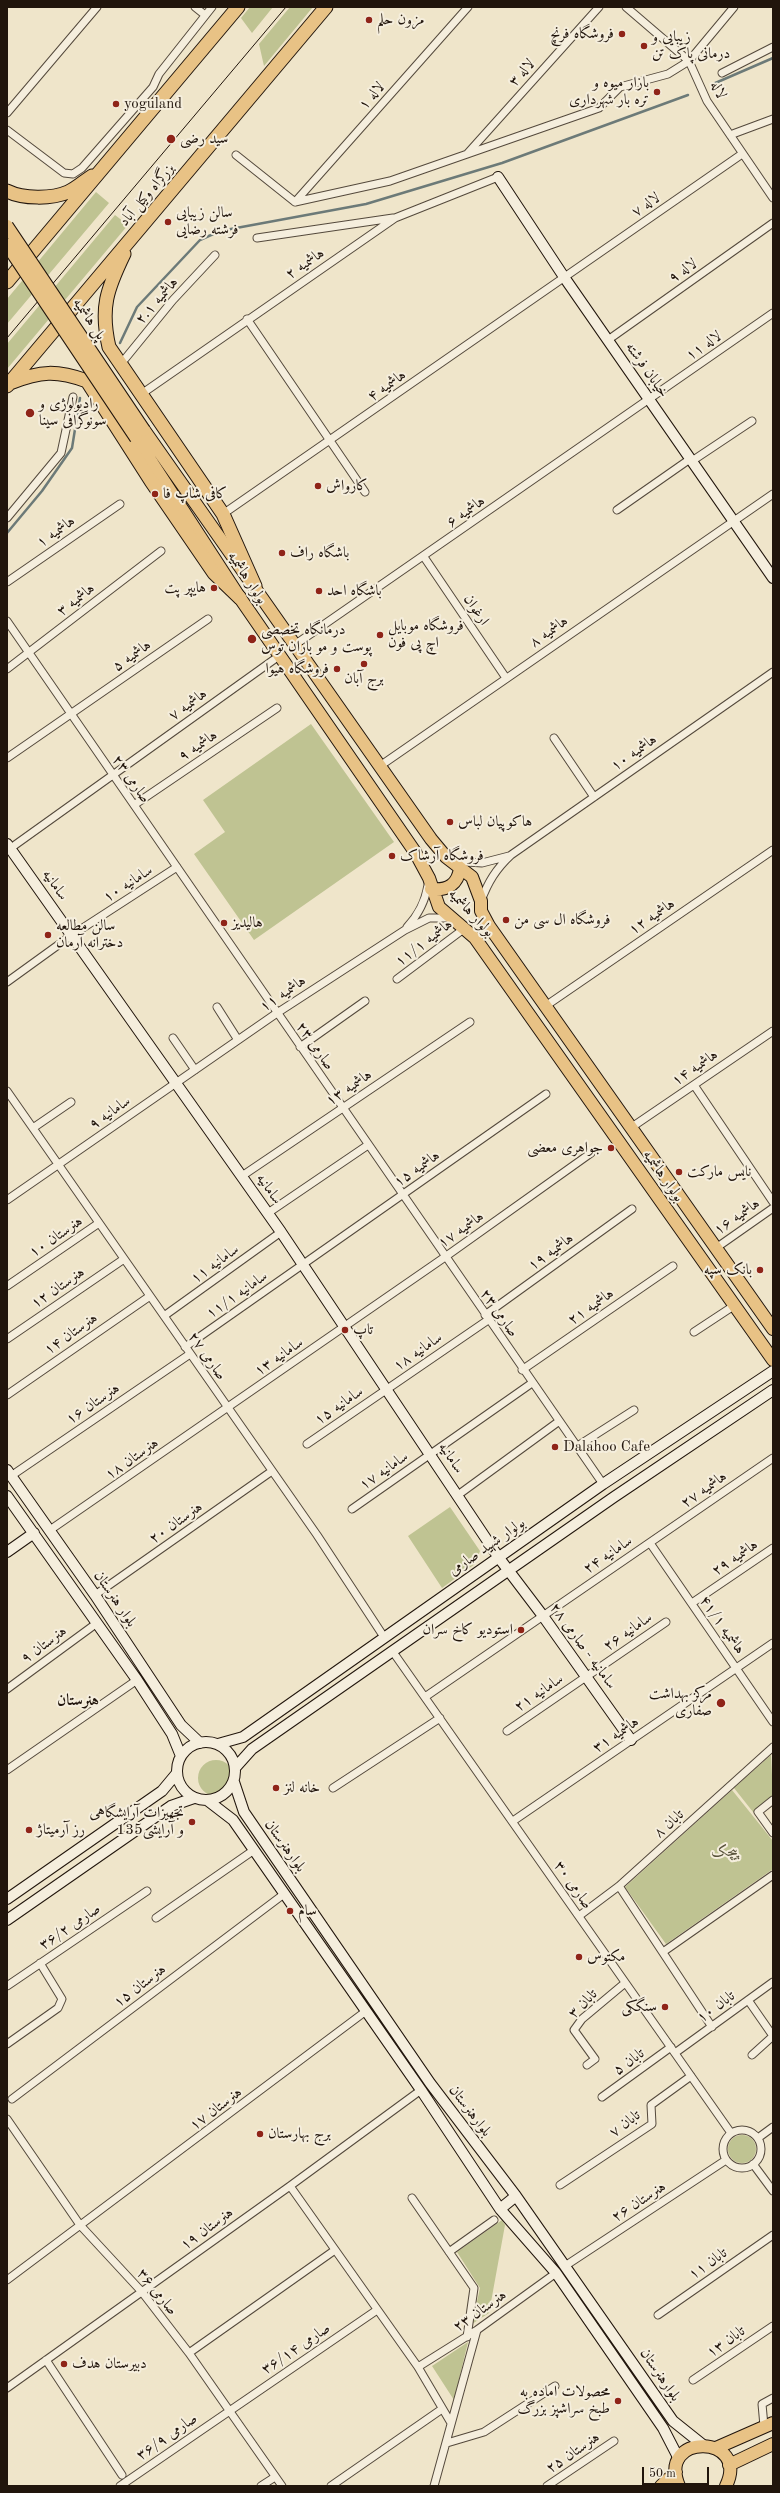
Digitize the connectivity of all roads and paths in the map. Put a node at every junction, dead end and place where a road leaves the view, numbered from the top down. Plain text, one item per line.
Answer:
1 (97, 7) edge
2 (195, 7) edge
3 (212, 7) edge
4 (238, 7) edge
5 (326, 7) edge
6 (468, 7) edge
7 (599, 7) edge
8 (626, 7) edge
9 (734, 7) edge
10 (205, 15) junction
11 (773, 47) edge
12 (689, 60) junction
13 (722, 73) dead end
14 (7, 113) edge
15 (773, 119) edge
16 (7, 130) edge
17 (730, 135) junction
18 (742, 154) junction
19 (236, 155) dead end
20 (465, 156) junction
21 (105, 167) junction
22 (498, 177) joint
23 (7, 191) edge
24 (773, 198) edge
25 (295, 202) junction
26 (395, 218) junction
27 (773, 223) edge
28 (7, 226) edge
29 (133, 236) junction
30 (257, 238) dead end
31 (7, 245) edge
32 (215, 255) dead end
33 (564, 277) junction
34 (7, 282) edge
35 (773, 313) edge
36 (247, 319) junction
37 (608, 340) junction
38 (109, 346) junction
39 (120, 365) junction
40 (87, 381) junction
41 (8, 385) edge
42 (140, 395) junction
43 (73, 397) dead end
44 (650, 400) junction
45 (752, 421) dead end
46 (140, 434) junction
47 (331, 441) junction
48 (691, 460) junction
49 (365, 492) dead end
50 (773, 494) edge
51 (120, 504) dead end
52 (617, 510) dead end
53 (224, 514) junction
54 (7, 518) edge
55 (733, 521) junction
56 (161, 551) dead end
57 (424, 557) junction
58 (773, 578) edge
59 (7, 582) edge
60 (255, 586) junction
61 (240, 598) junction
62 (208, 619) dead end
63 (7, 621) edge
64 (296, 644) junction
65 (29, 654) junction
66 (279, 656) junction
67 (7, 669) edge
68 (773, 672) edge
69 (506, 678) junction
70 (277, 708) dead end
71 (71, 714) junction
72 (554, 738) dead end
73 (7, 758) edge
74 (380, 766) junction
75 (113, 775) junction
76 (594, 797) junction
77 (134, 805) junction
78 (8, 848) edge
79 (773, 850) edge
80 (511, 855) junction
81 (456, 864) junction
82 (177, 867) junction
83 (430, 884) junction
84 (482, 901) junction
85 (454, 920) junction
86 (466, 928) junction
87 (405, 930) junction
88 (72, 935) junction
89 (397, 979) dead end
90 (7, 982) edge
91 (365, 1001) dead end
92 (547, 1005) junction
93 (217, 1007) dead end
94 (277, 1013) junction
95 (470, 1022) dead end
96 (773, 1031) edge
97 (173, 1038) dead end
98 (238, 1040) junction
99 (300, 1047) junction
100 (194, 1070) junction
101 (177, 1082) junction
102 (602, 1085) junction
103 (694, 1086) junction
104 (7, 1091) edge
105 (546, 1094) dead end
106 (586, 1095) junction
107 (71, 1102) dead end
108 (342, 1108) junction
109 (632, 1127) junction
110 (33, 1128) junction
111 (368, 1145) junction
112 (591, 1153) dead end
113 (58, 1164) junction
114 (242, 1176) junction
115 (402, 1196) junction
116 (7, 1200) edge
117 (773, 1202) edge
118 (773, 1208) edge
119 (632, 1209) dead end
120 (268, 1213) junction
121 (99, 1223) junction
122 (281, 1232) junction
123 (716, 1248) junction
124 (445, 1257) junction
125 (124, 1259) junction
126 (303, 1265) junction
127 (673, 1266) dead end
128 (7, 1286) edge
129 (150, 1296) junction
130 (735, 1305) junction
131 (164, 1316) junction
132 (486, 1317) junction
133 (345, 1326) junction
134 (773, 1329) edge
135 (694, 1332) dead end
136 (465, 1336) joint
137 (7, 1339) edge
138 (185, 1347) junction
139 (190, 1354) junction
140 (773, 1360) edge
141 (522, 1370) junction
142 (773, 1371) edge
143 (532, 1383) junction
144 (387, 1389) junction
145 (773, 1390) edge
146 (7, 1395) edge
147 (228, 1408) junction
148 (634, 1410) dead end
149 (558, 1422) junction
150 (307, 1444) dead end
151 (576, 1447) junction
152 (430, 1454) junction
153 (773, 1458) edge
154 (272, 1471) junction
155 (9, 1473) edge
156 (603, 1484) junction
157 (458, 1495) junction
158 (7, 1496) edge
159 (352, 1509) dead end
160 (50, 1530) junction
161 (34, 1533) junction
162 (650, 1543) junction
163 (773, 1548) edge
164 (7, 1552) edge
165 (499, 1558) junction
166 (508, 1572) junction
167 (95, 1595) junction
168 (692, 1603) junction
169 (543, 1616) junction
170 (666, 1622) dead end
171 (97, 1623) junction
172 (384, 1637) junction
173 (773, 1643) edge
174 (393, 1652) junction
175 (736, 1668) junction
176 (586, 1677) junction
177 (137, 1680) junction
178 (7, 1689) edge
179 (425, 1697) junction
180 (440, 1718) junction
181 (773, 1722) edge
182 (507, 1731) dead end
183 (631, 1740) junction
184 (200, 1742) junction
185 (218, 1744) junction
186 (773, 1747) edge
187 (181, 1756) junction
188 (236, 1768) junction
189 (7, 1770) edge
190 (177, 1773) junction
191 (234, 1782) junction
192 (334, 1788) dead end
193 (194, 1798) junction
194 (207, 1800) junction
195 (773, 1800) edge
196 (513, 1821) junction
197 (773, 1833) edge
198 (254, 1850) junction
199 (773, 1875) edge
200 (619, 1886) junction
201 (147, 1891) dead end
202 (284, 1894) junction
203 (7, 1899) edge
204 (579, 1916) junction
205 (156, 1918) dead end
206 (7, 1920) edge
207 (662, 1952) junction
208 (40, 1963) junction
209 (773, 1982) edge
210 (625, 1983) junction
211 (7, 1986) edge
212 (748, 2000) junction
213 (366, 2011) junction
214 (712, 2027) junction
215 (7, 2044) edge
216 (673, 2050) junction
217 (752, 2055) dead end
218 (587, 2065) dead end
219 (691, 2076) junction
220 (421, 2090) junction
221 (602, 2097) dead end
222 (12, 2099) dead end
223 (7, 2119) edge
224 (773, 2127) edge
225 (731, 2133) junction
226 (758, 2138) junction
227 (726, 2160) junction
228 (753, 2164) junction
229 (560, 2185) dead end
230 (290, 2186) junction
231 (773, 2191) edge
232 (516, 2196) junction
233 (412, 2198) dead end
234 (500, 2209) junction
235 (494, 2220) dead end
236 (80, 2225) junction
237 (773, 2235) edge
238 (335, 2250) junction
239 (448, 2252) junction
240 (565, 2266) junction
241 (556, 2273) junction
242 (7, 2280) edge
243 (142, 2292) junction
244 (377, 2310) junction
245 (658, 2315) dead end
246 (773, 2326) edge
247 (477, 2330) junction
248 (467, 2337) junction
249 (189, 2354) junction
250 (46, 2360) junction
251 (418, 2367) junction
252 (694, 2380) dead end
253 (555, 2386) dead end
254 (7, 2388) edge
255 (773, 2398) edge
256 (442, 2408) junction
257 (230, 2410) junction
258 (451, 2423) junction
259 (768, 2425) edge
260 (614, 2441) dead end
261 (447, 2443) junction
262 (773, 2444) edge
263 (703, 2445) junction
264 (716, 2448) junction
265 (679, 2458) junction
266 (729, 2464) junction
267 (676, 2472) junction
268 (122, 2476) dead end
269 (275, 2477) junction
270 (120, 2486) edge
271 (261, 2486) edge
272 (269, 2486) edge
273 (282, 2486) edge
274 (331, 2486) edge
275 (434, 2486) edge
276 (547, 2486) edge
277 (661, 2486) edge
278 (679, 2486) edge
279 (727, 2486) edge

1 - 14 street
2 - 10 street
3 - 10 street
4 - 21 highway
5 - 29 highway, بزرگراه وکیل آباد
6 - 25 street, لاله ۱
7 - 20 street, لاله ۳
8 - 12 street, لاله
9 - 12 street
10 - 16 street
11 - 13 street
12 - 17 street, لاله
12 - 20 street
15 - 17 street
17 - 18 street, لاله
18 - 24 street, لاله
18 - 33 street, لاله ۷
19 - 25 street
20 - 25 street
21 - 23 highway
21 - 34 highway
22 - 26 street, هاشمیه ۲
22 - 33 main road, خیابان فرشته
26 - 30 street
26 - 36 street, هاشمیه ۲
27 - 37 street, لاله ۹
28 - 46 main road, پل هاشمیه, bridge
29 - 38 highway
29 - 41 highway, بزرگراه وکیل آباد
31 - 46 main road, پل هاشمیه, bridge
32 - 39 street, هاشمیه ۲.۱
33 - 37 main road, خیابان فرشته
33 - 47 street, هاشمیه ۴
35 - 44 street, لاله ۱۱
36 - 42 street, هاشمیه ۲
36 - 47 street
37 - 44 main road, خیابان فرشته
38 - 39 highway
38 - 40 highway
39 - 42 highway
40 - 41 highway
40 - 61 highway
42 - 53 highway
43 - 54 street
44 - 48 main road, خیابان فرشته
44 - 57 street, هاشمیه ۶
45 - 48 street
46 - 60 main road, بولوار هاشمیه
46 - 61 main road, بولوار هاشمیه
47 - 49 street
47 - 53 street, هاشمیه ۴
48 - 52 street
48 - 55 main road, خیابان فرشته
50 - 55 street, هاشمیه ۸
51 - 59 street, هاشمیه ۱
53 - 60 highway
55 - 58 main road, خیابان فرشته
55 - 69 street, هاشمیه ۸
56 - 65 street, هاشمیه ۳
57 - 64 street, هاشمیه ۶
57 - 69 street, ارغوان
60 - 64 main road, بولوار هاشمیه
61 - 66 main road, بولوار هاشمیه
62 - 71 street, هاشمیه ۵
63 - 65 street, صارمی ۲۳
64 - 74 main road, بولوار هاشمیه
65 - 67 street, هاشمیه ۳
65 - 71 street, صارمی ۲۳
66 - 75 street, هاشمیه ۷
66 - 83 main road, بولوار هاشمیه
68 - 76 street, هاشمیه ۱۰
69 - 74 street, هاشمیه ۸
70 - 77 street, هاشمیه ۹
71 - 73 street, هاشمیه ۵
71 - 75 street, صارمی ۲۳
72 - 76 street
74 - 81 main road, بولوار هاشمیه
75 - 77 street, صارمی ۲۳
75 - 78 street, هاشمیه ۷
76 - 80 street, هاشمیه ۱۰
77 - 82 street, صارمی ۲۳
78 - 88 main road, سامانیه
79 - 92 street, هاشمیه ۱۲
80 - 81 street
80 - 84 street
81 - 83 main road
81 - 84 main road, بولوار هاشمیه
82 - 88 street, سامانیه ۱۰
82 - 94 street, صارمی ۲۳
83 - 85 main road, بولوار هاشمیه
83 - 87 street
84 - 92 main road, بولوار هاشمیه
85 - 86 main road, بولوار هاشمیه
85 - 87 street
86 - 89 street, هاشمیه ۱۱/۱
86 - 106 main road, بولوار هاشمیه
87 - 94 street, هاشمیه ۱۱
88 - 90 street, سامانیه ۱۰
88 - 101 main road, سامانیه
91 - 99 street
92 - 102 main road, بولوار هاشمیه
93 - 98 street
94 - 98 street, هاشمیه ۱۱
94 - 99 street, صارمی ۲۳
95 - 108 street, هاشمیه ۱۳
96 - 103 street, هاشمیه ۱۴
97 - 100 street
98 - 100 street, هاشمیه ۱۱
99 - 108 street, صارمی ۲۳
100 - 101 street, هاشمیه ۱۱
101 - 113 street, سامانیه ۹
101 - 114 main road, سامانیه
102 - 106 main road
102 - 109 main road, بولوار هاشمیه
103 - 109 street, هاشمیه ۱۴
103 - 117 street
104 - 110 street, صارمی ۲۷
105 - 115 street, هاشمیه ۱۵
106 - 130 main road, بولوار هاشمیه
107 - 110 street
108 - 111 street, صارمی ۲۳
108 - 114 street, هاشمیه ۱۳
109 - 123 main road, بولوار هاشمیه
110 - 113 street, صارمی ۲۷
111 - 115 street, صارمی ۲۳
111 - 120 street
112 - 124 street, هاشمیه ۱۷
113 - 116 street, سامانیه ۹
113 - 121 street, صارمی ۲۷
114 - 120 main road, سامانیه
115 - 124 street, صارمی ۲۳
115 - 126 street, هاشمیه ۱۵
118 - 123 street, هاشمیه ۱۶
119 - 132 street, هاشمیه ۱۹
120 - 122 main road, سامانیه
121 - 125 street, صارمی ۲۷
121 - 128 street, هنرستان ۱۰
122 - 126 main road, سامانیه
122 - 131 street, سامانیه ۱۱
123 - 134 main road, بولوار هاشمیه
124 - 132 street, صارمی ۲۳
124 - 133 street, هاشمیه ۱۷
125 - 129 street, صارمی ۲۷
125 - 137 street, هنرستان ۱۲
126 - 133 main road, سامانیه
126 - 138 street, سامانیه ۱۱/۱
127 - 141 street, هاشمیه ۲۱
129 - 131 street, صارمی ۲۷
129 - 146 street, هنرستان ۱۴
130 - 135 street
130 - 140 main road, بولوار هاشمیه
131 - 138 street, صارمی ۲۷
132 - 136 street, هاشمیه ۱۹
132 - 141 street, صارمی ۲۳
133 - 144 main road, سامانیه
133 - 147 street, سامانیه ۱۳
136 - 144 street, سامانیه ۱۸
138 - 139 street, صارمی ۲۷
139 - 147 street, صارمی ۲۷
139 - 155 street, هنرستان ۱۶
141 - 143 street, صارمی ۲۳
142 - 156 main road, بولوار شهید صارمی
143 - 149 street, صارمی ۲۳
143 - 152 street, سامانیه ۱۷
144 - 150 street, سامانیه ۱۵
144 - 152 main road, سامانیه
145 - 166 main road
147 - 154 street, صارمی ۲۷
147 - 160 street, هنرستان ۱۸
148 - 151 street
149 - 151 street, صارمی ۲۳
149 - 157 street
151 - 156 street, صارمی ۲۳
152 - 157 main road, سامانیه
152 - 159 street, سامانیه ۱۷
153 - 162 street, هاشمیه ۲۷
154 - 167 street, هنرستان ۲۰
154 - 172 street, صارمی ۲۷
155 - 160 main road, بلوار هنرستان
156 - 165 main road, بولوار شهید صارمی
157 - 165 main road, سامانیه
158 - 161 main road, بلوار هنرستان
160 - 167 main road, بلوار هنرستان
161 - 164 main road
161 - 171 main road, بلوار هنرستان
162 - 168 street, هاشمیه ۴۱/۱
162 - 169 street, سامانیه ۲۴
163 - 168 street, هاشمیه ۲۹
165 - 166 main road, سامانیه
165 - 172 main road, بولوار شهید صارمی
166 - 169 main road, سامانیه - صارمی ۲۸
166 - 174 main road
167 - 184 main road, بلوار هنرستان
168 - 175 street, هاشمیه ۴۱/۱
169 - 176 main road, سامانیه - صارمی ۲۸
169 - 179 street, سامانیه ۲۴
170 - 176 street, سامانیه ۲۶
171 - 177 main road, بلوار هنرستان
171 - 178 street, هنرستان ۹
172 - 185 main road, بولوار شهید صارمی
173 - 175 street, هاشمیه ۳۱
174 - 179 street, صارمی ۳۰
174 - 188 main road
175 - 181 street, هاشمیه ۴۱/۱
175 - 183 street, هاشمیه ۳۱
176 - 182 street, سامانیه ۲۱
176 - 183 main road, سامانیه - صارمی ۲۸
177 - 187 main road, بلوار هنرستان
177 - 189 street
179 - 180 street, صارمی ۳۰
180 - 192 street
180 - 196 street, صارمی ۳۰
183 - 196 street, هاشمیه ۳۱
184 - 185 main road
184 - 187 main road
185 - 188 main road
186 - 200 street, تابان ۸
187 - 190 main road
188 - 191 main road
190 - 193 main road
190 - 203 main road
191 - 194 main road
191 - 232 main road, بلوارهنرستان
193 - 194 main road
193 - 206 main road
194 - 198 main road, بلوارهنرستان
195 - 197 street
196 - 204 street, صارمی ۳۰
198 - 202 main road, بلوارهنرستان
198 - 205 street
199 - 207 street
200 - 204 street, تابان ۸
200 - 207 street
201 - 208 street, صارمی ۳۶/۲
202 - 213 main road, بلوارهنرستان
202 - 222 street, هنرستان ۱۵
204 - 210 street, صارمی ۳۰
207 - 214 street
208 - 211 street, صارمی ۳۶/۲
208 - 215 street
209 - 212 street, تابان ۱۰
210 - 216 street, صارمی ۳۰
210 - 218 street, تابان ۳
212 - 214 street, تابان ۱۰
212 - 217 street
213 - 220 main road, بلوارهنرستان
213 - 236 street, هنرستان ۱۷
214 - 216 street, تابان ۱۰
216 - 219 street, صارمی ۳۰
216 - 221 street, تابان ۵
219 - 225 street, صارمی ۳۰
219 - 229 street, تابان ۷
220 - 230 street, هنرستان ۱۹
220 - 234 main road, بلوارهنرستان
223 - 236 street, صارمی ۳۶
224 - 226 street
225 - 226 street
225 - 227 street
226 - 228 street
227 - 228 street
227 - 240 street, هنرستان ۲۶
228 - 231 street
230 - 238 street
230 - 243 street, هنرستان ۱۹
232 - 234 main road
232 - 240 main road, بلوارهنرستان
233 - 239 street
234 - 241 main road, بلوارهنرستان
235 - 239 street
236 - 242 street, هنرستان ۱۷
236 - 243 street, صارمی ۳۶
237 - 245 street, تابان ۱۱
238 - 244 street
238 - 249 street
239 - 248 street
240 - 263 main road, بلوارهنرستان
241 - 247 street, هنرستان ۲۳
241 - 265 main road, بلوارهنرستان
243 - 249 street, صارمی ۳۶
243 - 250 street, هنرستان ۱۹
244 - 251 street
244 - 257 street, صارمی ۳۶/۱۴
246 - 252 street, تابان ۱۳
247 - 248 street, هنرستان ۲۳
247 - 258 street
248 - 251 street, هنرستان ۲۳
249 - 257 street, صارمی ۳۶
250 - 254 street, هنرستان ۱۹
250 - 268 street
251 - 256 street
253 - 261 street
255 - 259 street
256 - 258 street
256 - 274 street
257 - 269 street, صارمی ۳۶
257 - 270 street, صارمی ۳۶/۹
258 - 261 street
259 - 264 main road
260 - 276 street, هنرستان ۲۵
261 - 275 street
262 - 266 main road
263 - 264 main road
263 - 265 main road
264 - 266 main road
265 - 267 main road
266 - 279 main road
267 - 277 main road
267 - 278 main road
269 - 271 street
269 - 272 street
269 - 273 street, صارمی ۳۶

